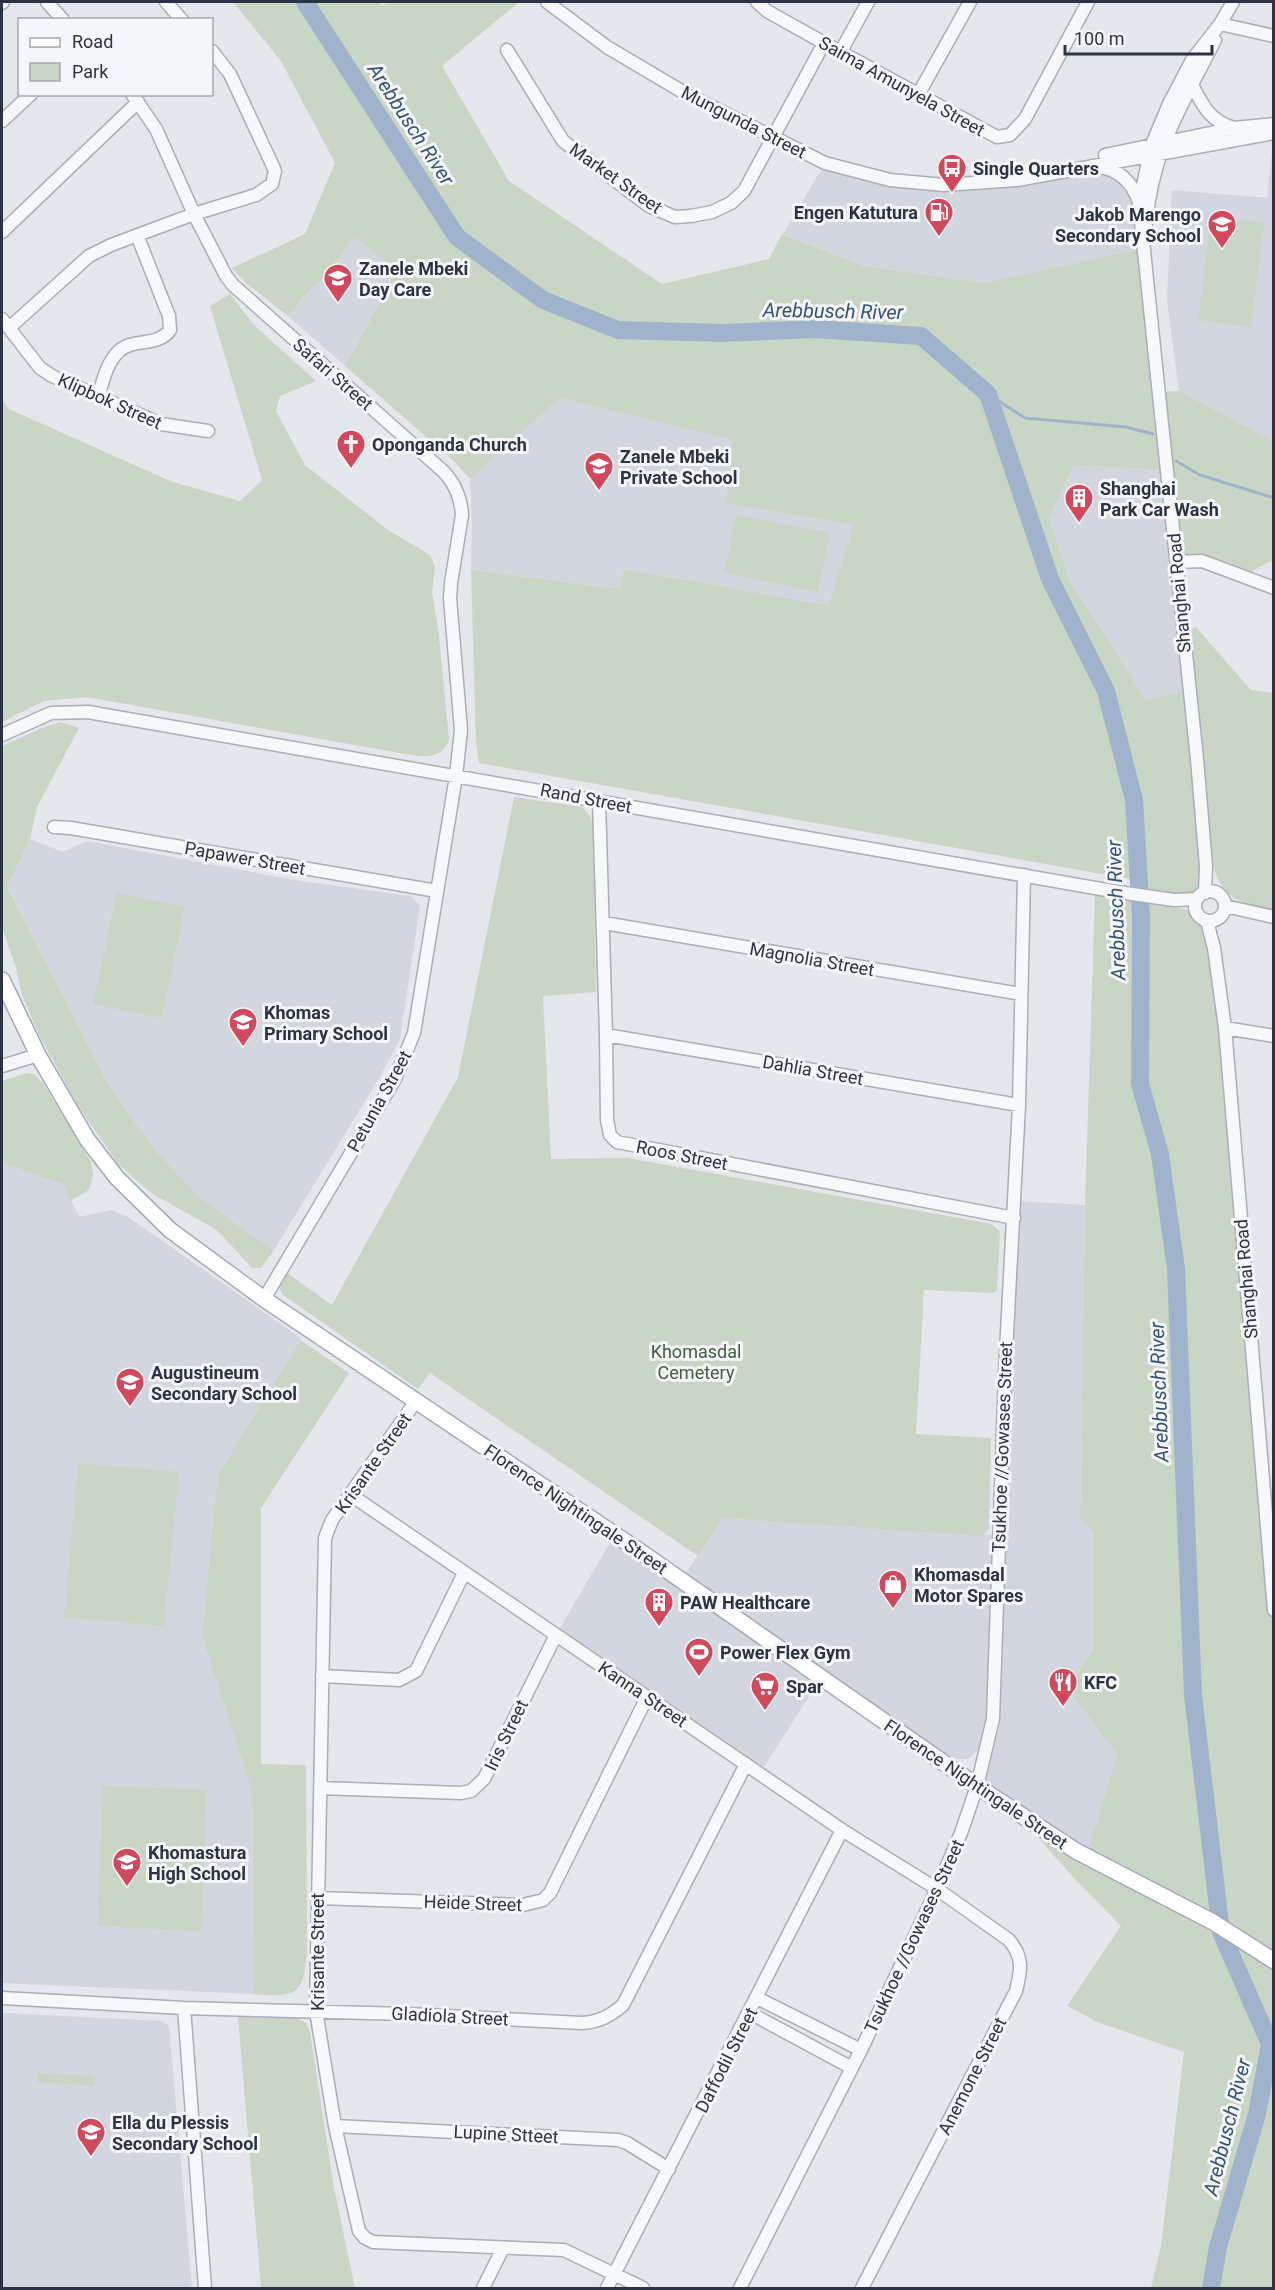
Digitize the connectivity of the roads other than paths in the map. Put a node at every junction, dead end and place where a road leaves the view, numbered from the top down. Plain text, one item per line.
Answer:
1 (47, 2) edge
2 (166, 2) edge
3 (547, 2) edge
4 (757, 2) edge
5 (868, 2) edge
6 (970, 2) edge
7 (1088, 2) edge
8 (1233, 2) edge
9 (61, 18) edge
10 (180, 18) edge
11 (1220, 24) junction
12 (1274, 36) edge
13 (824, 43) junction
14 (507, 50) dead end
15 (841, 51) junction
16 (213, 52) edge
17 (1191, 83) junction
18 (919, 93) junction
19 (29, 96) edge
20 (135, 98) edge
21 (2, 121) edge
22 (1274, 124) edge
23 (1234, 128) junction
24 (1274, 133) edge
25 (771, 138) junction
26 (1157, 148) junction
27 (1089, 165) junction
28 (963, 185) junction
29 (1139, 203) junction
30 (194, 214) junction
31 (2, 232) edge
32 (137, 235) junction
33 (1144, 248) junction
34 (5, 323) edge
35 (98, 397) junction
36 (208, 431) dead end
37 (1177, 562) junction
38 (1274, 588) edge
39 (2, 735) edge
40 (456, 776) junction
41 (599, 801) junction
42 (54, 827) dead end
43 (1024, 875) junction
44 (436, 891) junction
45 (1204, 899) junction
46 (1218, 915) junction
47 (1274, 918) edge
48 (603, 923) junction
49 (2, 980) edge
50 (1021, 994) junction
51 (1225, 1028) junction
52 (606, 1035) junction
53 (1274, 1036) edge
54 (38, 1055) junction
55 (2, 1066) edge
56 (1019, 1105) junction
57 (1014, 1218) junction
58 (264, 1299) junction
59 (416, 1401) junction
60 (351, 1495) junction
61 (464, 1573) junction
62 (1274, 1610) edge
63 (556, 1635) junction
64 (322, 1676) junction
65 (647, 1697) junction
66 (746, 1764) junction
67 (976, 1786) junction
68 (320, 1788) junction
69 (842, 1830) junction
70 (937, 1889) junction
71 (318, 1898) junction
72 (1271, 1957) edge
73 (2, 1998) edge
74 (757, 1998) junction
75 (184, 2008) junction
76 (316, 2011) junction
77 (750, 2013) junction
78 (861, 2050) junction
79 (852, 2068) junction
80 (334, 2126) junction
81 (669, 2169) junction
82 (503, 2247) junction
83 (615, 2274) junction
84 (205, 2289) edge
85 (483, 2289) edge
86 (607, 2289) edge
87 (643, 2289) edge
88 (740, 2289) edge
89 (862, 2289) edge

1 - 9 street
2 - 10 street
3 - 25 street, Mungunda Street
4 - 13 street, Saima Amunyela Street
5 - 15 street
6 - 18 street
7 - 18 street, Saima Amunyela Street
8 - 11 street, Shanghai Road
11 - 12 street
11 - 17 street, Shanghai Road
11 - 26 street, Shanghai Road
13 - 15 street, Saima Amunyela Street
13 - 25 street, Market Street
14 - 25 street, Market Street
15 - 18 street, Saima Amunyela Street
16 - 30 street
17 - 23 street
17 - 26 street, Shanghai Road
19 - 21 street
20 - 30 street, Safari Street
20 - 31 street
22 - 23 street, Mungunda Street
23 - 26 street, Mungunda Street
24 - 26 street, Mungunda Street
25 - 28 street, Mungunda Street
26 - 27 street, Mungunda Street
26 - 28 street, Mungunda Street
26 - 29 street, Shanghai Road
26 - 33 street, Shanghai Road
27 - 28 street, Mungunda Street
27 - 29 street
29 - 33 street, Shanghai Road
30 - 32 street
30 - 40 street, Safari Street
32 - 34 street
32 - 35 street
33 - 37 street, Shanghai Road
34 - 35 street, Klipbok Street
35 - 36 street, Klipbok Street
37 - 38 street
37 - 45 street, Shanghai Road
39 - 40 street, Rand Street
40 - 41 street, Rand Street
40 - 44 street, Petunia Street
41 - 43 street, Rand Street
41 - 48 street, Roos Street
42 - 44 street, Papawer Street
43 - 45 street, Rand Street
43 - 50 street, Tsukhoe //Gowases Street
44 - 58 street, Petunia Street
45 - 46 street
45 - 46 street
46 - 47 street
46 - 51 street, Shanghai Road
48 - 50 street, Magnolia Street
48 - 52 street, Roos Street
49 - 54 main road, Florence Nightingale Street
50 - 56 street, Tsukhoe //Gowases Street
51 - 53 street
51 - 62 street, Shanghai Road
52 - 56 street, Dahlia Street
52 - 57 street, Roos Street
54 - 55 street
54 - 58 main road, Florence Nightingale Street
56 - 57 street, Tsukhoe //Gowases Street
57 - 67 street, Tsukhoe //Gowases Street
58 - 59 main road, Florence Nightingale Street
59 - 60 street, Krisante Street
59 - 67 main road, Florence Nightingale Street
60 - 61 street, Kanna Street
60 - 64 street, Krisante Street
61 - 63 street, Kanna Street
61 - 64 street
63 - 65 street, Kanna Street
63 - 68 street, Iris Street
64 - 68 street, Krisante Street
65 - 66 street, Kanna Street
65 - 71 street, Heide Street
66 - 69 street, Kanna Street
66 - 76 street, Gladiola Street
67 - 70 street, Tsukhoe //Gowases Street
67 - 72 main road, Florence Nightingale Street
68 - 71 street, Krisante Street
69 - 70 street, Kanna Street
69 - 74 street, Daffodil Street
70 - 78 street, Tsukhoe //Gowases Street
70 - 89 street, Anemone Street
71 - 76 street, Krisante Street
73 - 75 street, Gladiola Street
74 - 77 street, Daffodil Street
74 - 78 street
75 - 76 street, Gladiola Street
75 - 84 street
76 - 80 street, Krisante Street
77 - 79 street
77 - 81 street, Daffodil Street
78 - 79 street, Tsukhoe //Gowases Street
79 - 88 street, Tsukhoe //Gowases Street
80 - 81 street, Lupine Stteet
80 - 82 street, Krisante Street
81 - 83 street, Daffodil Street
82 - 83 street, Krisante Street
82 - 85 street
83 - 86 street, Daffodil Street
83 - 87 street, Krisante Street

